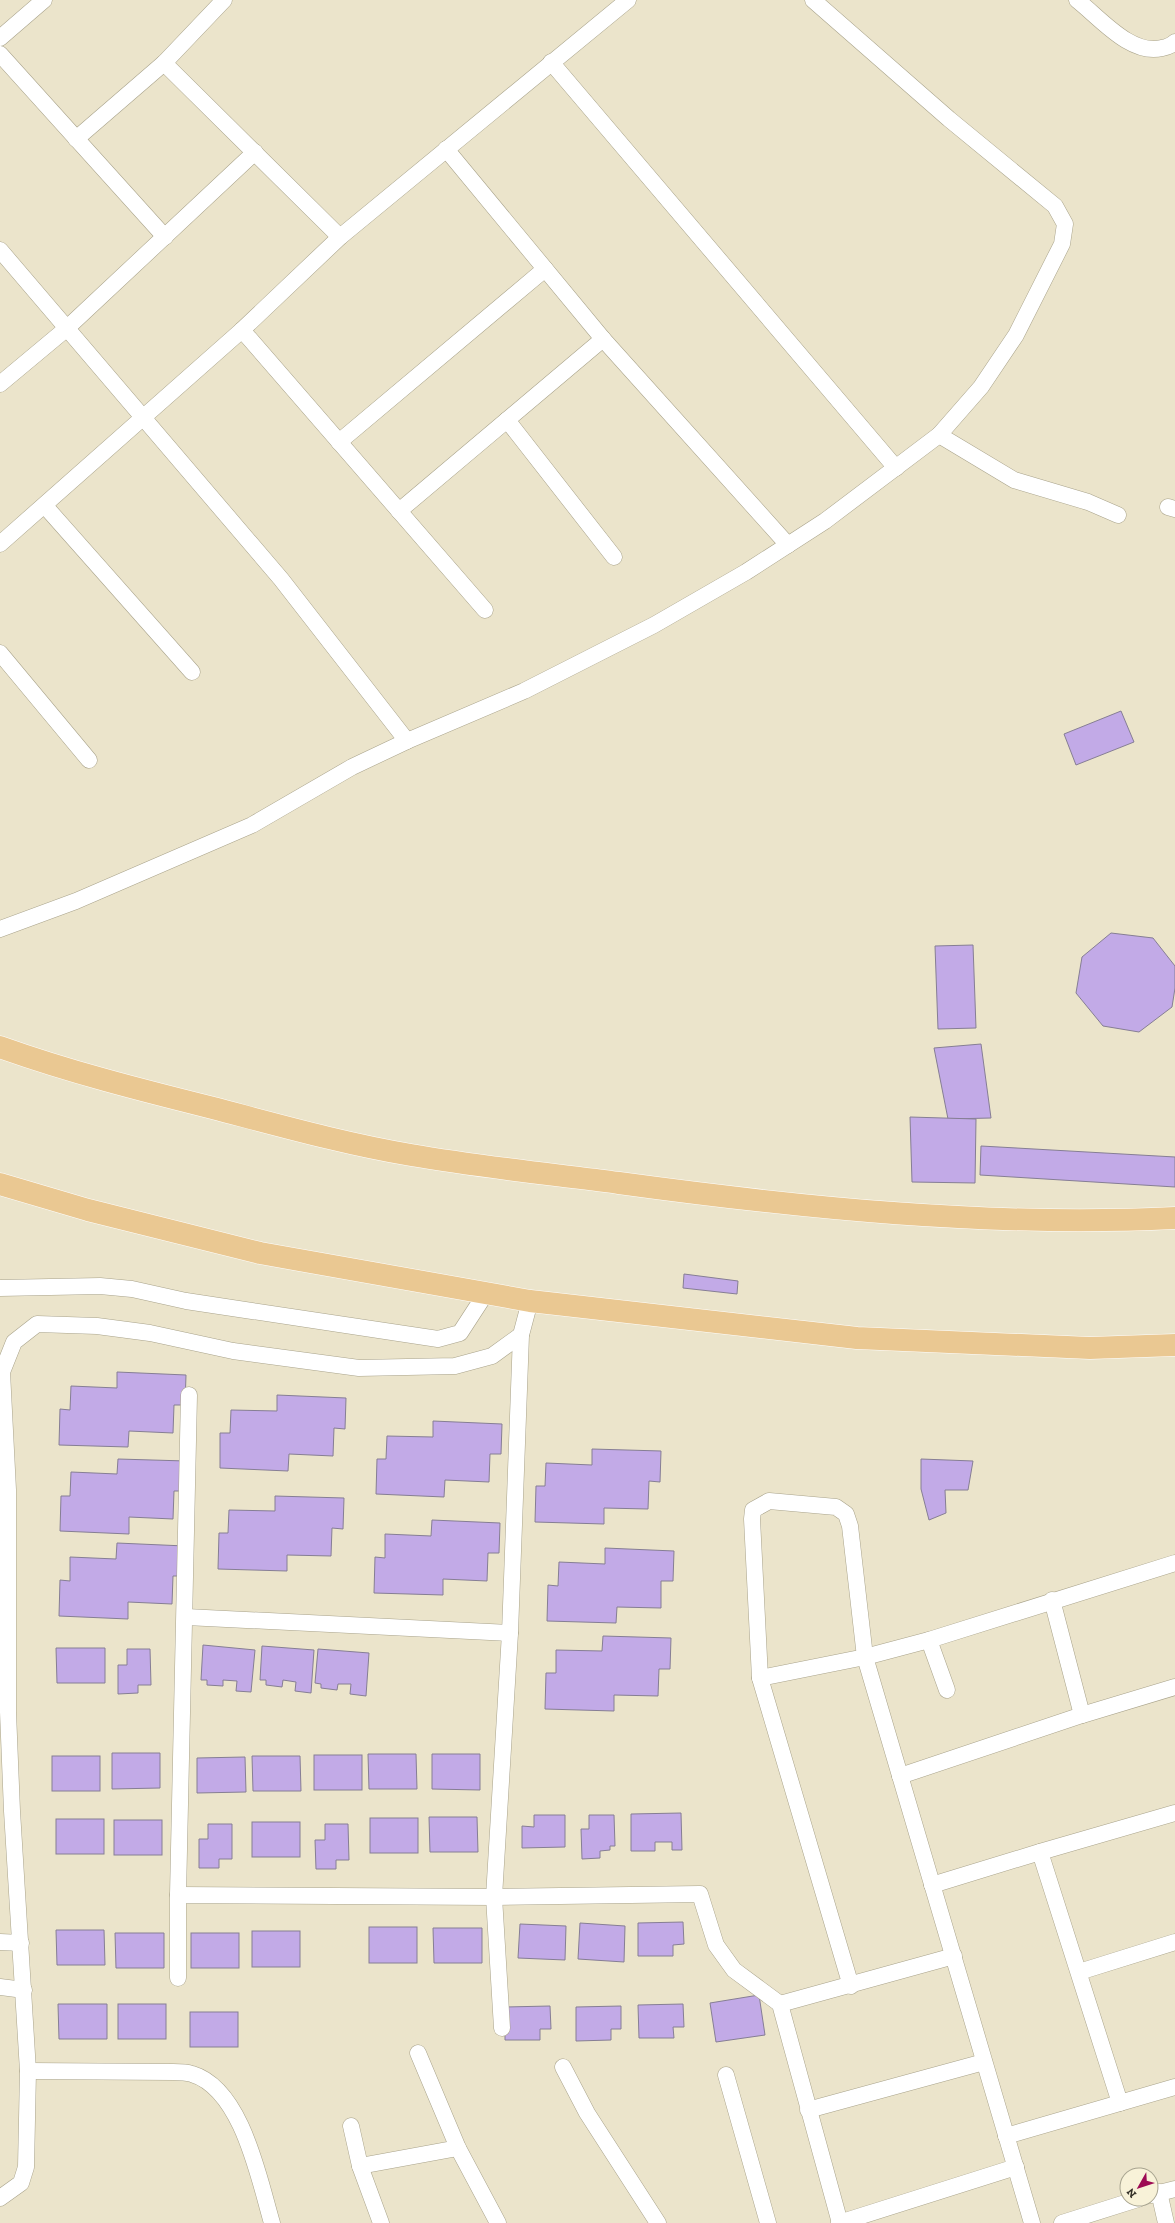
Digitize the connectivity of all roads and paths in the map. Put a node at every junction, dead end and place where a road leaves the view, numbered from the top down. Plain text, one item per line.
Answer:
1 (44, 0) edge
2 (224, 0) edge
3 (628, 0) edge
4 (813, 0) edge
5 (1077, 0) edge
6 (0, 38) edge
7 (1175, 42) edge
8 (0, 54) edge
9 (551, 62) junction
10 (164, 63) junction
11 (76, 139) junction
12 (446, 149) junction
13 (255, 152) junction
14 (340, 237) junction
15 (165, 238) junction
16 (0, 250) edge
17 (545, 269) junction
18 (66, 328) junction
19 (242, 330) junction
20 (603, 340) junction
21 (0, 384) edge
22 (142, 418) junction
23 (506, 420) junction
24 (938, 435) junction
25 (339, 442) junction
26 (896, 468) junction
27 (45, 506) junction
28 (399, 510) junction
29 (1118, 515) dead end
30 (0, 544) edge
31 (788, 545) junction
32 (614, 557) dead end
33 (485, 610) dead end
34 (0, 653) edge
35 (192, 672) dead end
36 (407, 741) junction
37 (89, 760) dead end
38 (0, 929) edge
39 (0, 1047) edge
40 (0, 1184) edge
41 (1175, 1218) edge
42 (0, 1288) edge
43 (486, 1293) junction
44 (530, 1301) junction
45 (521, 1335) junction
46 (1175, 1345) edge
47 (189, 1395) dead end
48 (1175, 1563) edge
49 (1052, 1600) junction
50 (186, 1617) junction
51 (510, 1633) junction
52 (929, 1640) junction
53 (865, 1657) junction
54 (760, 1678) junction
55 (1175, 1686) edge
56 (947, 1690) dead end
57 (1082, 1715) junction
58 (900, 1776) junction
59 (6, 1810) edge
60 (1175, 1814) edge
61 (1040, 1852) junction
62 (932, 1885) junction
63 (178, 1895) junction
64 (494, 1897) junction
65 (0, 1942) edge
66 (1175, 1942) edge
67 (21, 1943) junction
68 (954, 1956) junction
69 (1079, 1972) junction
70 (178, 1978) dead end
71 (851, 1986) junction
72 (0, 1987) edge
73 (24, 1990) junction
74 (780, 2004) junction
75 (502, 2028) dead end
76 (418, 2053) dead end
77 (984, 2062) junction
78 (563, 2067) dead end
79 (28, 2071) junction
80 (726, 2075) dead end
81 (1175, 2087) edge
82 (1120, 2103) junction
83 (808, 2110) junction
84 (351, 2126) dead end
85 (1006, 2136) junction
86 (458, 2148) junction
87 (360, 2166) junction
88 (1016, 2167) junction
89 (1175, 2189) edge
90 (1159, 2193) edge
91 (0, 2198) edge
92 (1119, 2205) edge
93 (1159, 2205) edge
94 (272, 2223) edge
95 (381, 2223) edge
96 (498, 2223) edge
97 (658, 2223) edge
98 (768, 2223) edge
99 (840, 2223) edge
100 (1032, 2223) edge
101 (1062, 2223) edge
102 (1166, 2223) edge

1 - 6 street
2 - 10 street
3 - 9 street
4 - 24 street
5 - 7 street
8 - 11 street
9 - 12 street
9 - 26 street
10 - 11 street
10 - 13 street
11 - 15 street
12 - 14 street
12 - 17 street
13 - 14 street
13 - 15 street
14 - 19 street
15 - 18 street
16 - 18 street
17 - 20 street
17 - 25 street
18 - 21 street
18 - 22 street
19 - 22 street
19 - 25 street
20 - 23 street
20 - 31 street
22 - 27 street
22 - 36 street
23 - 28 street
23 - 32 street
24 - 26 street
24 - 29 street
25 - 28 street
26 - 31 street
27 - 30 street
27 - 35 street
28 - 33 street
31 - 36 street
34 - 37 street
36 - 38 street
39 - 41 highway
40 - 43 highway
42 - 43 street
43 - 44 highway
44 - 45 street
44 - 46 highway
45 - 51 street
45 - 59 street
47 - 50 street
48 - 49 street
49 - 52 street
49 - 57 street
50 - 51 street
50 - 63 street
51 - 64 street
52 - 53 street
52 - 56 street
53 - 54 street
53 - 54 street
53 - 58 street
54 - 71 street
55 - 57 street
57 - 58 street
58 - 62 street
59 - 67 street
60 - 61 street
61 - 62 street
61 - 69 street
62 - 68 street
63 - 64 street
63 - 70 street
64 - 74 street
64 - 75 street
65 - 67 street
66 - 69 street
67 - 73 street
68 - 71 street
68 - 77 street
69 - 82 street
71 - 74 street
72 - 73 street
73 - 79 street
74 - 83 street
76 - 86 street
77 - 83 street
77 - 85 street
78 - 97 street
79 - 91 street
79 - 94 street
80 - 98 street
81 - 82 street
82 - 85 street
83 - 99 street
84 - 87 street
85 - 88 street
86 - 87 street
86 - 96 street
87 - 95 street
88 - 99 street
88 - 100 street
89 - 90 street
92 - 101 street
93 - 102 street

